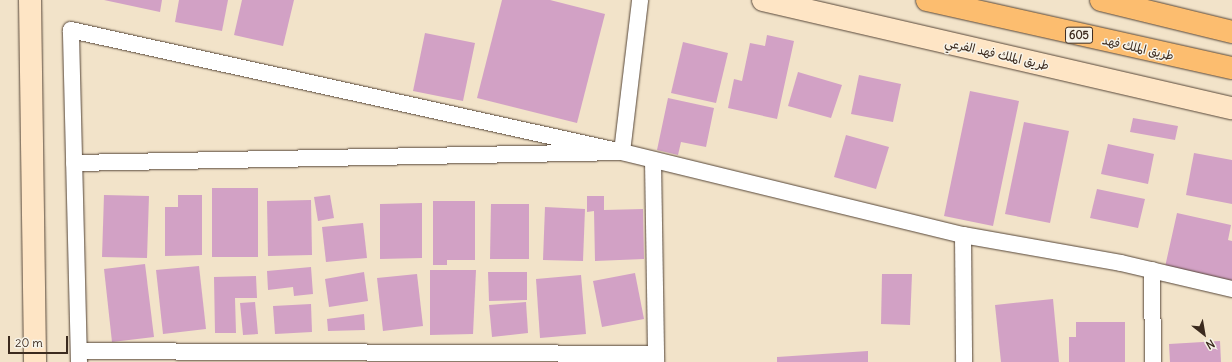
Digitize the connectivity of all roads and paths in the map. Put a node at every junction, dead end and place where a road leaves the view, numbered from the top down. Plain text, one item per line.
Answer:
1 (30, 0) edge
2 (640, 0) edge
3 (763, 0) edge
4 (927, 0) edge
5 (1101, 0) edge
6 (1232, 32) edge
7 (1232, 70) edge
8 (1232, 108) edge
9 (622, 152) junction
10 (653, 160) junction
11 (74, 163) junction
12 (963, 235) junction
13 (1152, 270) junction
14 (1232, 289) edge
15 (79, 357) edge
16 (656, 358) edge
17 (35, 362) edge
18 (964, 362) edge
19 (1154, 362) edge

1 - 17 main road
2 - 9 street
3 - 8 main road, طريق الملك فهد الفرعي
4 - 7 highway, طريق الملك فهد / 605
5 - 6 highway
9 - 10 street
9 - 11 street
9 - 11 street
10 - 12 street
10 - 16 street
11 - 15 street
12 - 13 street
12 - 18 street
13 - 14 street
13 - 19 street
15 - 16 street

